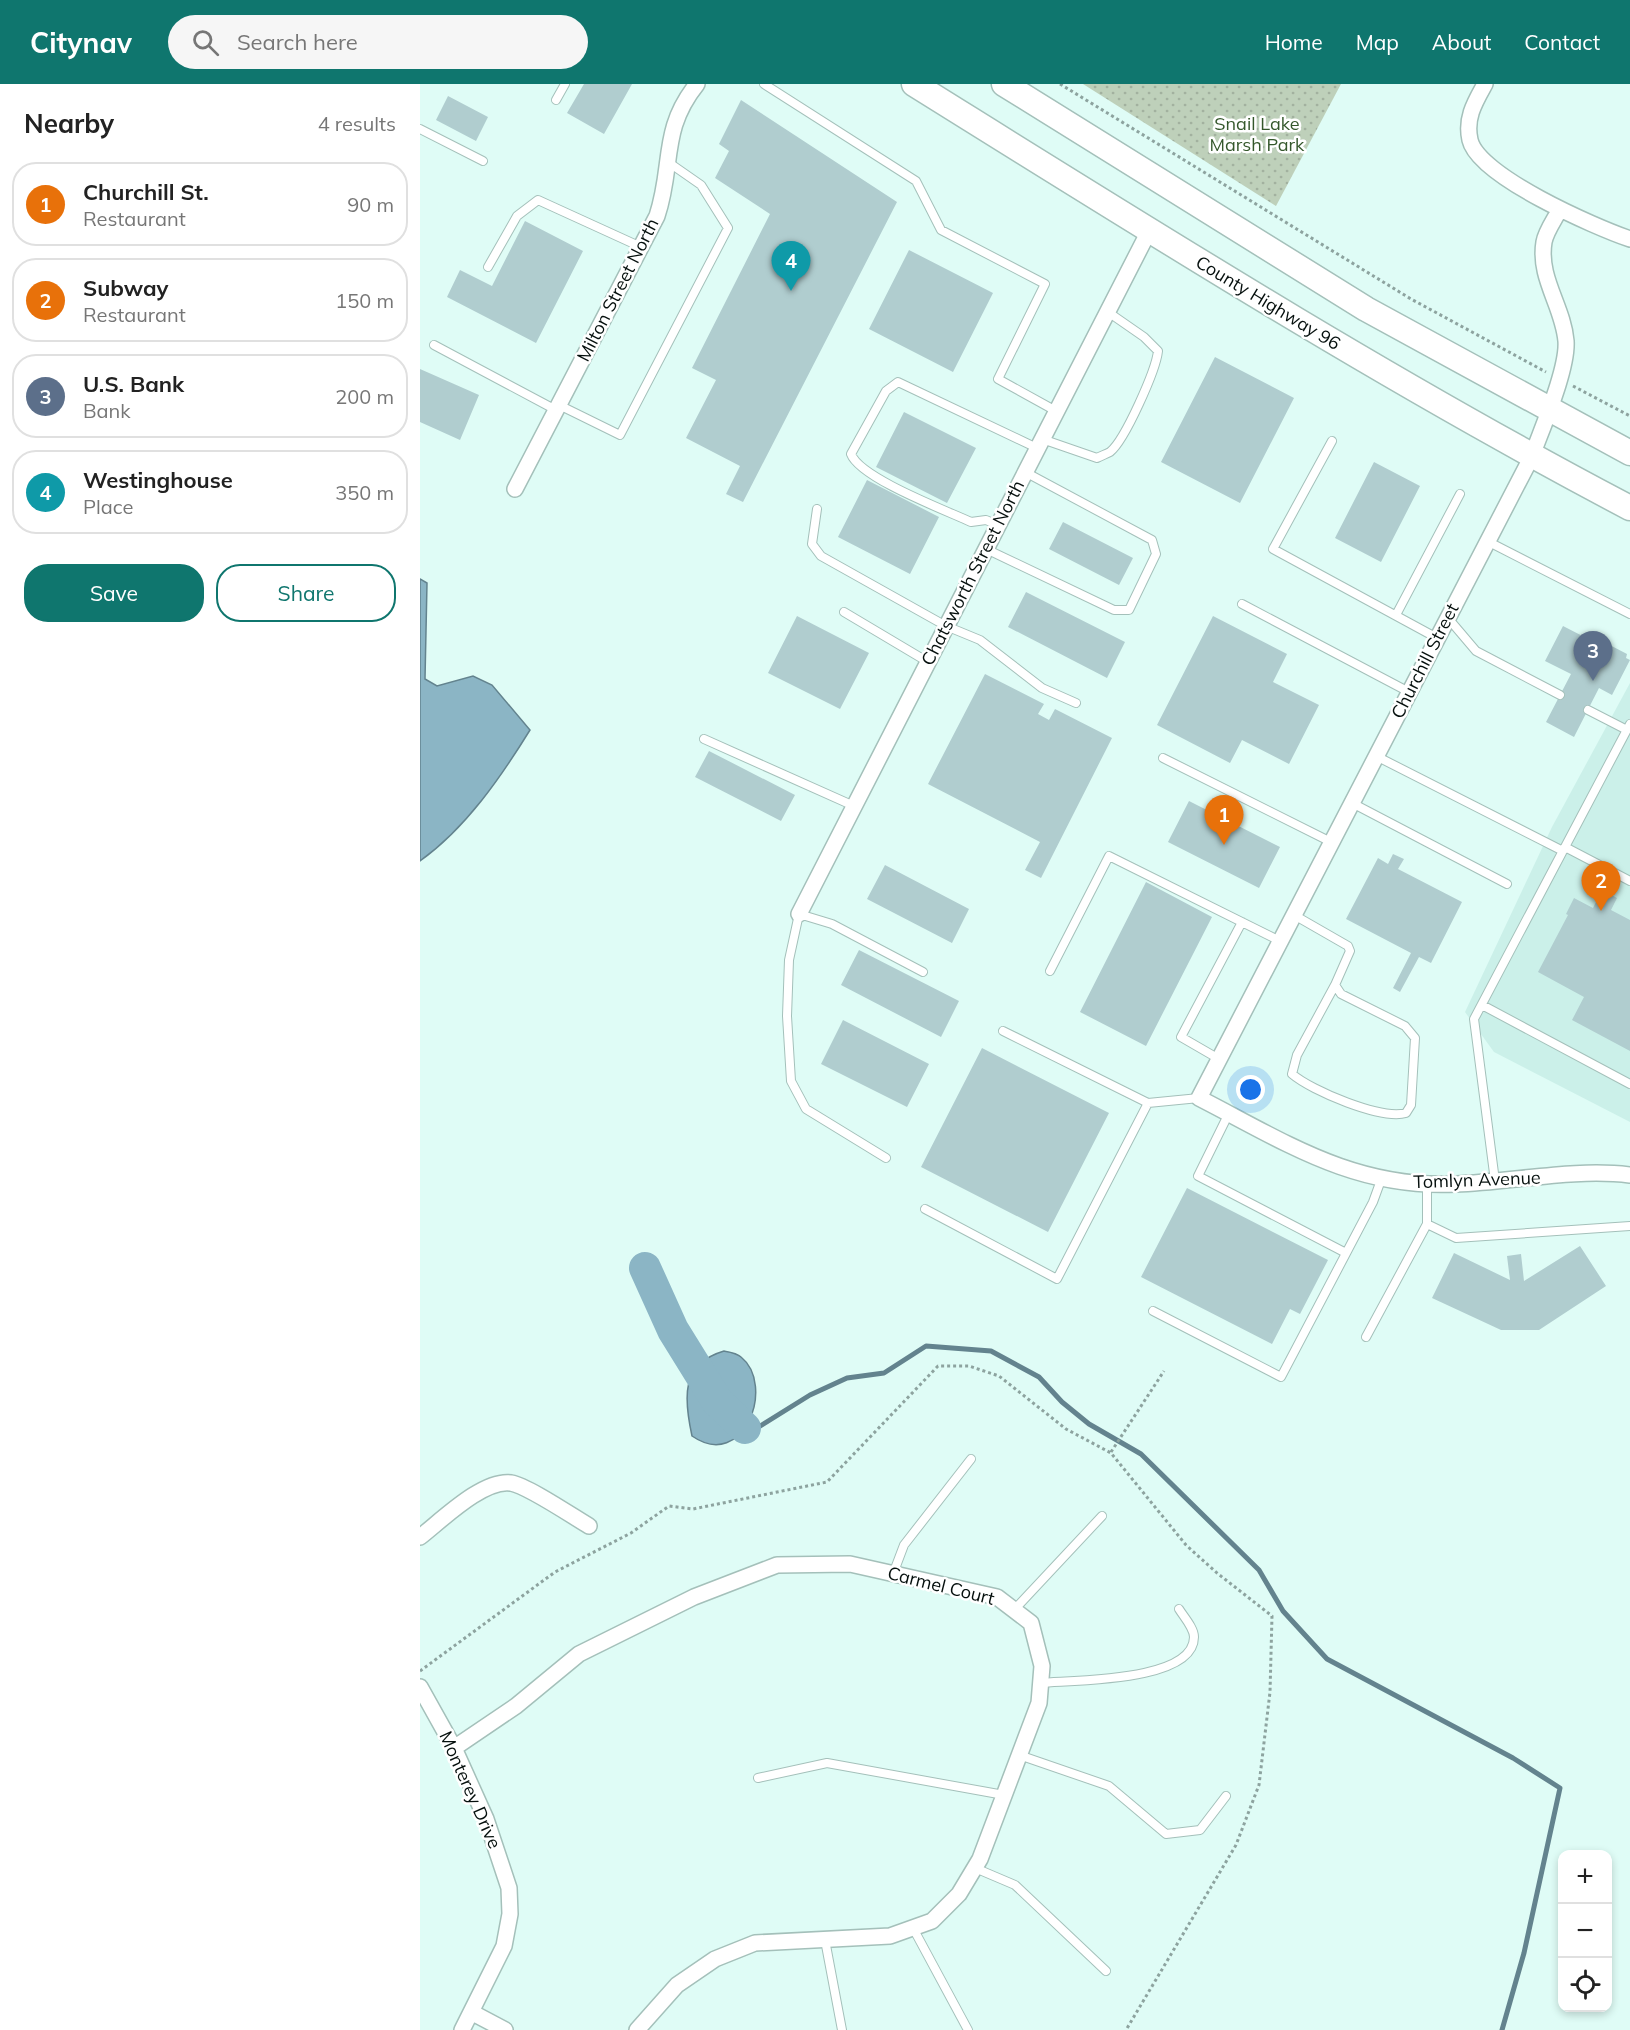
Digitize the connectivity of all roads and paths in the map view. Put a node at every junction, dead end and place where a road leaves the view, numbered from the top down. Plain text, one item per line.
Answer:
1 (565, 84) edge
2 (697, 84) edge
3 (764, 84) edge
4 (914, 84) edge
5 (1004, 84) edge
6 (1060, 84) edge
7 (1485, 84) edge
8 (556, 100) dead end
9 (420, 129) edge
10 (483, 161) dead end
11 (668, 162) junction
12 (1560, 209) junction
13 (1149, 231) junction
14 (1630, 239) edge
15 (641, 247) junction
16 (488, 267) dead end
17 (1108, 312) junction
18 (434, 345) dead end
19 (1544, 371) dead end
20 (1573, 386) dead end
21 (557, 407) junction
22 (1548, 410) junction
23 (1056, 411) junction
24 (1630, 416) edge
25 (1332, 441) dead end
26 (1040, 444) junction
27 (1630, 453) edge
28 (1532, 456) junction
29 (1025, 472) junction
30 (515, 489) dead end
31 (1460, 494) dead end
32 (1630, 508) edge
33 (817, 509) dead end
34 (998, 525) junction
35 (1487, 541) junction
36 (986, 549) junction
37 (1242, 603) dead end
38 (844, 612) dead end
39 (1630, 614) edge
40 (1396, 615) junction
41 (1448, 618) junction
42 (946, 626) junction
43 (1437, 638) junction
44 (928, 662) junction
45 (1409, 692) junction
46 (1560, 695) dead end
47 (1076, 703) dead end
48 (1588, 710) dead end
49 (1628, 727) edge
50 (704, 740) dead end
51 (1376, 756) junction
52 (1163, 758) dead end
53 (1352, 803) junction
54 (854, 806) junction
55 (1332, 842) junction
56 (1564, 849) junction
57 (1630, 881) edge
58 (1507, 884) dead end
59 (799, 914) junction
60 (1294, 915) junction
61 (1242, 922) junction
62 (1280, 941) junction
63 (1050, 971) dead end
64 (923, 972) dead end
65 (1335, 986) junction
66 (1482, 1005) junction
67 (1003, 1031) dead end
68 (1220, 1059) junction
69 (1630, 1084) edge
70 (1199, 1098) junction
71 (1148, 1103) junction
72 (1229, 1113) junction
73 (885, 1158) dead end
74 (1630, 1175) edge
75 (1381, 1180) junction
76 (1495, 1181) junction
77 (1427, 1184) junction
78 (925, 1209) dead end
79 (1427, 1224) junction
80 (1630, 1226) edge
81 (1346, 1253) junction
82 (1154, 1311) dead end
83 (1366, 1336) dead end
84 (1164, 1371) dead end
85 (1111, 1453) dead end
86 (971, 1459) dead end
87 (1102, 1516) dead end
88 (589, 1526) dead end
89 (420, 1537) edge
90 (893, 1574) junction
91 (1179, 1609) dead end
92 (1014, 1610) junction
93 (1041, 1683) junction
94 (420, 1687) edge
95 (454, 1748) junction
96 (1019, 1755) junction
97 (758, 1778) dead end
98 (1004, 1795) junction
99 (1226, 1796) dead end
100 (975, 1868) junction
101 (913, 1928) junction
102 (825, 1940) junction
103 (1106, 1971) dead end
104 (471, 2013) junction
105 (462, 2030) edge
106 (505, 2030) edge
107 (637, 2030) edge
108 (842, 2030) edge
109 (968, 2030) edge

1 - 8 lane
2 - 11 street, Milton Street North
3 - 23 lane
4 - 13 main road, County Highway 96
5 - 22 main road
6 - 19 path
7 - 12 street
9 - 10 lane
11 - 15 street, Milton Street North
11 - 21 lane
12 - 14 street
12 - 22 street, Churchill Street
13 - 17 street, Chatsworth Street North
13 - 28 main road, County Highway 96
15 - 16 lane
15 - 21 street, Milton Street North
17 - 23 street, Chatsworth Street North
17 - 26 lane
18 - 21 lane
20 - 24 path
21 - 30 street, Milton Street North
22 - 27 main road
22 - 28 street, Churchill Street
23 - 26 street, Chatsworth Street North
25 - 40 lane
26 - 29 street, Chatsworth Street North
26 - 34 lane
28 - 32 main road, County Highway 96
28 - 35 street, Churchill Street
29 - 34 street, Chatsworth Street North
29 - 36 lane
31 - 40 lane
33 - 42 lane
34 - 36 street, Chatsworth Street North
35 - 39 lane
35 - 41 street, Churchill Street
36 - 42 street, Chatsworth Street North
37 - 45 lane
38 - 44 lane
40 - 43 lane
41 - 43 street, Churchill Street
41 - 46 lane
42 - 44 street, Chatsworth Street North
42 - 47 lane
43 - 45 street, Churchill Street
44 - 54 street, Chatsworth Street North
45 - 51 street, Churchill Street
48 - 49 lane
49 - 56 lane
50 - 54 lane
51 - 53 street, Churchill Street
51 - 56 lane
52 - 55 lane
53 - 55 street, Churchill Street
53 - 58 lane
54 - 59 street, Chatsworth Street North
55 - 60 street, Churchill Street
56 - 57 lane
56 - 66 lane
59 - 64 lane
59 - 73 lane
60 - 62 street, Churchill Street
60 - 65 lane
61 - 62 lane
61 - 63 lane
61 - 68 lane
62 - 68 street, Churchill Street
65 - 65 lane
66 - 69 lane
66 - 76 lane
67 - 71 lane
68 - 70 street, Churchill Street
70 - 71 lane
70 - 72 street, Tomlyn Avenue
71 - 78 lane
72 - 75 street, Tomlyn Avenue
72 - 81 lane
74 - 76 street, Tomlyn Avenue
75 - 77 street, Tomlyn Avenue
75 - 81 lane
76 - 77 street, Tomlyn Avenue
77 - 79 lane
79 - 80 lane
79 - 83 lane
81 - 82 lane
84 - 85 path
86 - 90 lane
87 - 92 lane
88 - 89 street
90 - 92 street, Carmel Court
90 - 95 street, Carmel Court
91 - 93 lane
92 - 93 street, Carmel Court
93 - 96 street, Carmel Court
94 - 95 street, Monterey Drive
95 - 104 street, Monterey Drive
96 - 98 street, Carmel Court
96 - 99 lane
97 - 98 lane
98 - 100 street, Carmel Court
100 - 101 street, Carmel Court
100 - 103 lane
101 - 102 street, Carmel Court
101 - 109 lane
102 - 107 street, Carmel Court
102 - 108 lane
104 - 105 street, Monterey Drive
104 - 106 street

